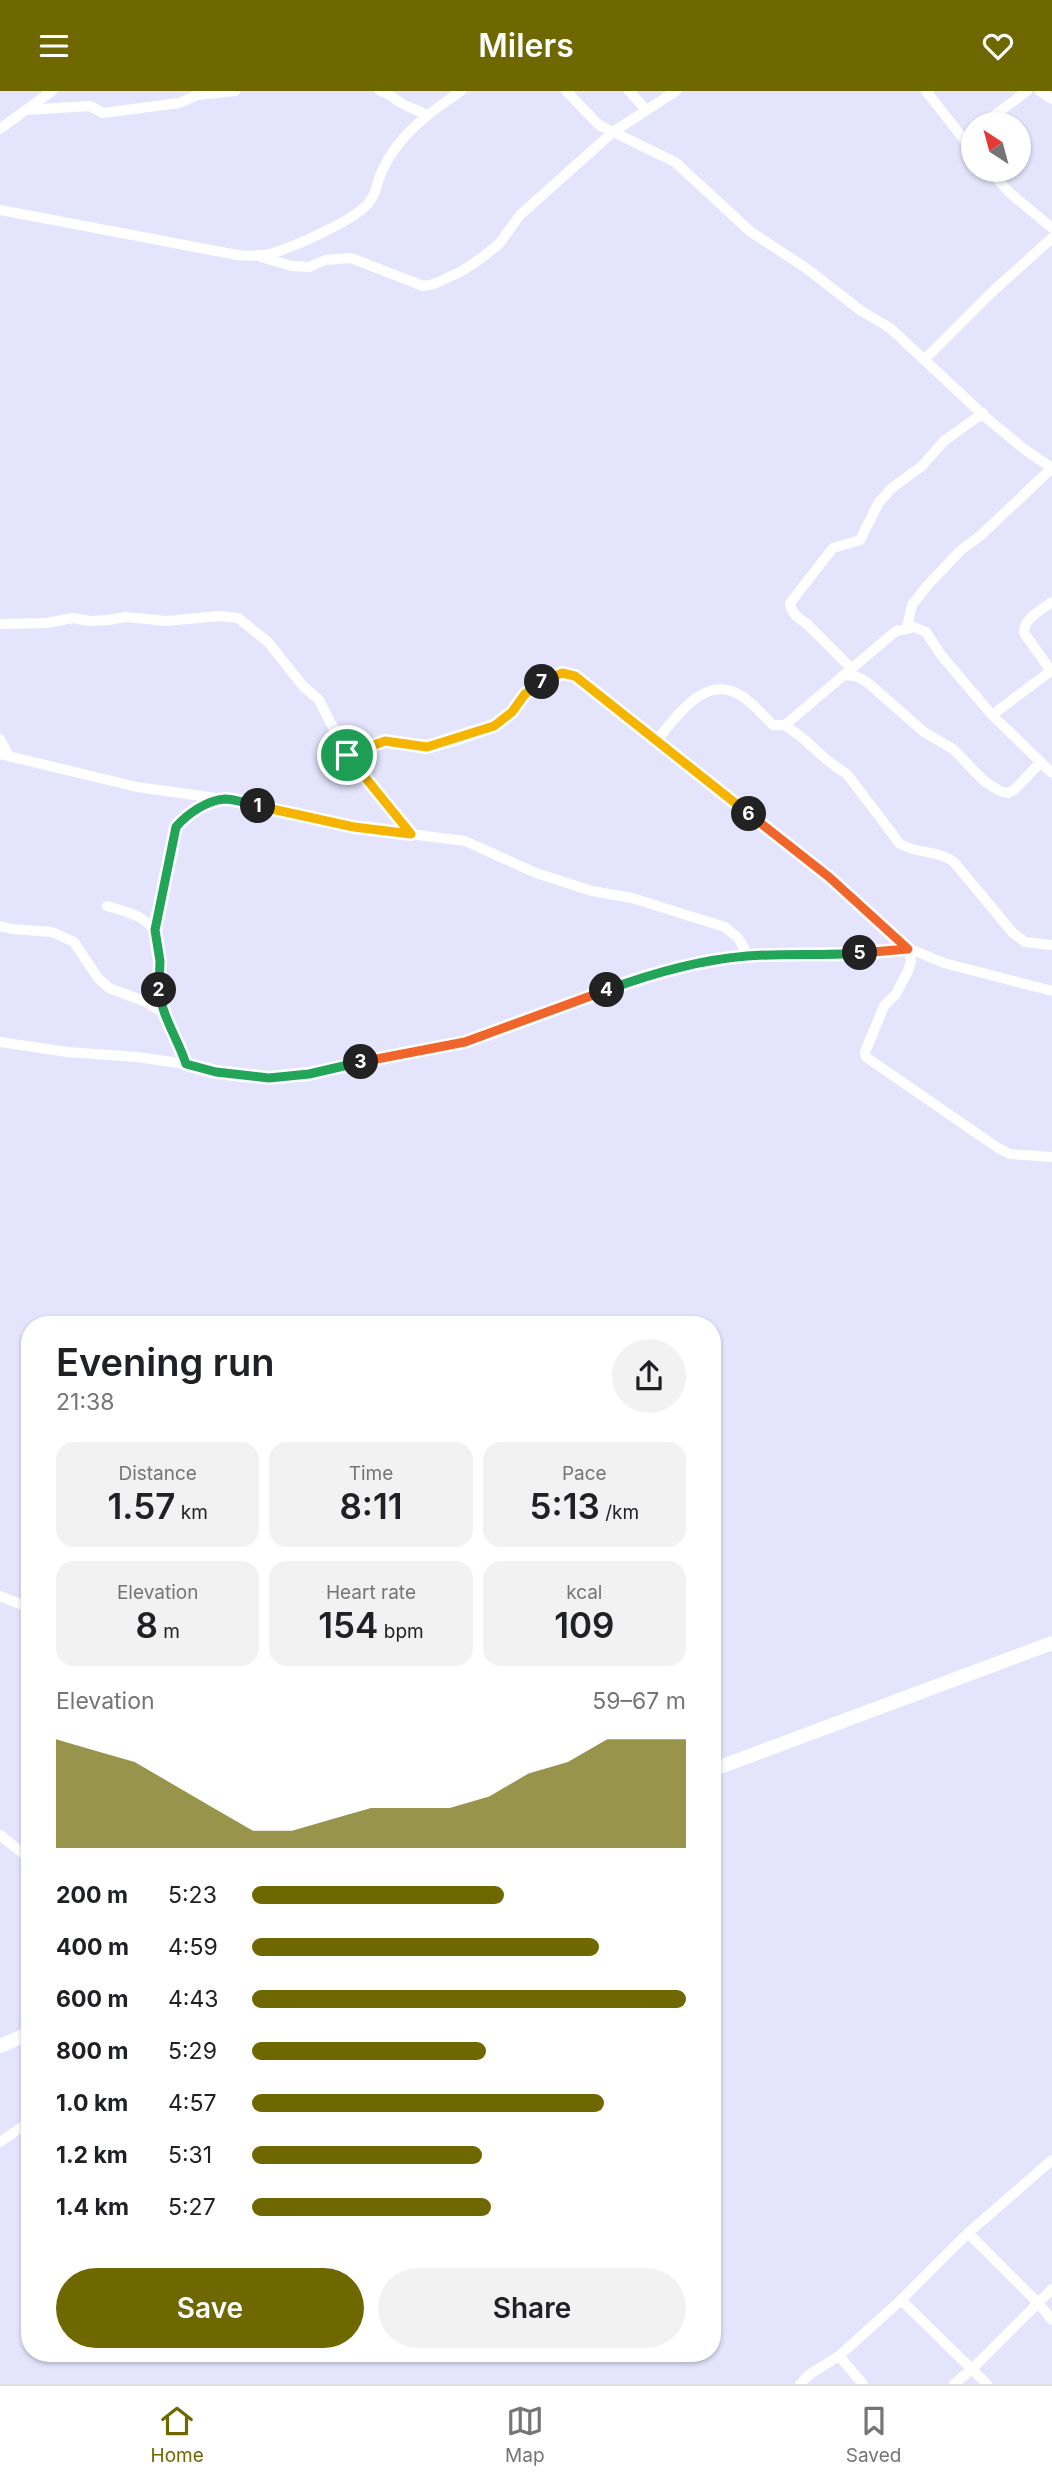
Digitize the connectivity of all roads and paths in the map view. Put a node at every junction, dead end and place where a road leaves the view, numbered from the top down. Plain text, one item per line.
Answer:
1 (52, 91) edge
2 (234, 91) edge
3 (380, 91) edge
4 (566, 91) edge
5 (629, 91) edge
6 (676, 91) edge
7 (926, 91) edge
8 (1027, 91) edge
9 (1040, 91) edge
10 (452, 93) edge
11 (1052, 99) edge
12 (25, 110) junction
13 (646, 110) junction
14 (999, 112) edge
15 (426, 115) junction
16 (0, 129) edge
17 (613, 132) junction
18 (961, 138) edge
19 (1000, 182) edge
20 (0, 210) edge
21 (1052, 228) edge
22 (1052, 238) edge
23 (257, 255) junction
24 (925, 359) junction
25 (983, 413) junction
26 (1052, 468) edge
27 (1052, 602) edge
28 (0, 624) edge
29 (907, 627) junction
30 (851, 668) junction
31 (1051, 670) edge
32 (842, 676) junction
33 (992, 715) junction
34 (785, 725) junction
35 (0, 739) edge
36 (656, 741) junction
37 (5, 755) edge
38 (347, 755) junction
39 (1041, 762) junction
40 (1052, 773) edge
41 (223, 799) junction
42 (411, 834) junction
43 (107, 906) dead end
44 (0, 926) edge
45 (155, 930) junction
46 (1052, 945) edge
47 (908, 949) junction
48 (749, 956) junction
49 (1052, 991) edge
50 (164, 1014) junction
51 (0, 1042) edge
52 (186, 1064) junction
53 (1052, 1157) edge
54 (0, 1596) edge
55 (21, 1604) edge
56 (1052, 1643) edge
57 (721, 1767) edge
58 (0, 1835) edge
59 (21, 1852) edge
60 (21, 2036) edge
61 (4, 2043) edge
62 (21, 2127) edge
63 (0, 2142) edge
64 (1052, 2160) edge
65 (968, 2233) junction
66 (1052, 2289) edge
67 (901, 2300) junction
68 (1038, 2303) junction
69 (1052, 2320) edge
70 (839, 2356) junction
71 (973, 2368) junction
72 (800, 2384) edge
73 (863, 2384) edge
74 (954, 2384) edge
75 (987, 2384) edge

1 - 12 street
2 - 12 street
3 - 15 street
4 - 17 street
5 - 13 street
6 - 13 street
7 - 18 street
8 - 14 street
9 - 11 street
10 - 15 street
12 - 16 street
13 - 17 street
15 - 23 street
17 - 23 street
17 - 24 street
19 - 21 street
20 - 23 street
22 - 24 street
24 - 25 street
25 - 26 street
25 - 30 street
26 - 29 street
27 - 31 street
28 - 38 street
29 - 30 street
29 - 33 street
30 - 32 street
31 - 33 street
32 - 34 street
32 - 39 street
33 - 39 street
34 - 36 street
34 - 46 street
35 - 37 street
36 - 38 street
36 - 47 street
37 - 41 street
38 - 42 street
39 - 40 street
41 - 42 street
41 - 45 street
42 - 48 street
43 - 45 street
44 - 50 street
45 - 50 street
47 - 48 street
47 - 49 street
47 - 53 street
48 - 52 street
50 - 52 street
51 - 52 street
54 - 55 street
56 - 57 main road
58 - 59 street
60 - 61 main road
62 - 63 street
64 - 65 street
65 - 67 street
65 - 68 street
66 - 68 street
67 - 70 street
67 - 71 street
68 - 69 street
68 - 71 street
70 - 72 street
70 - 73 street
71 - 74 street
71 - 75 street

